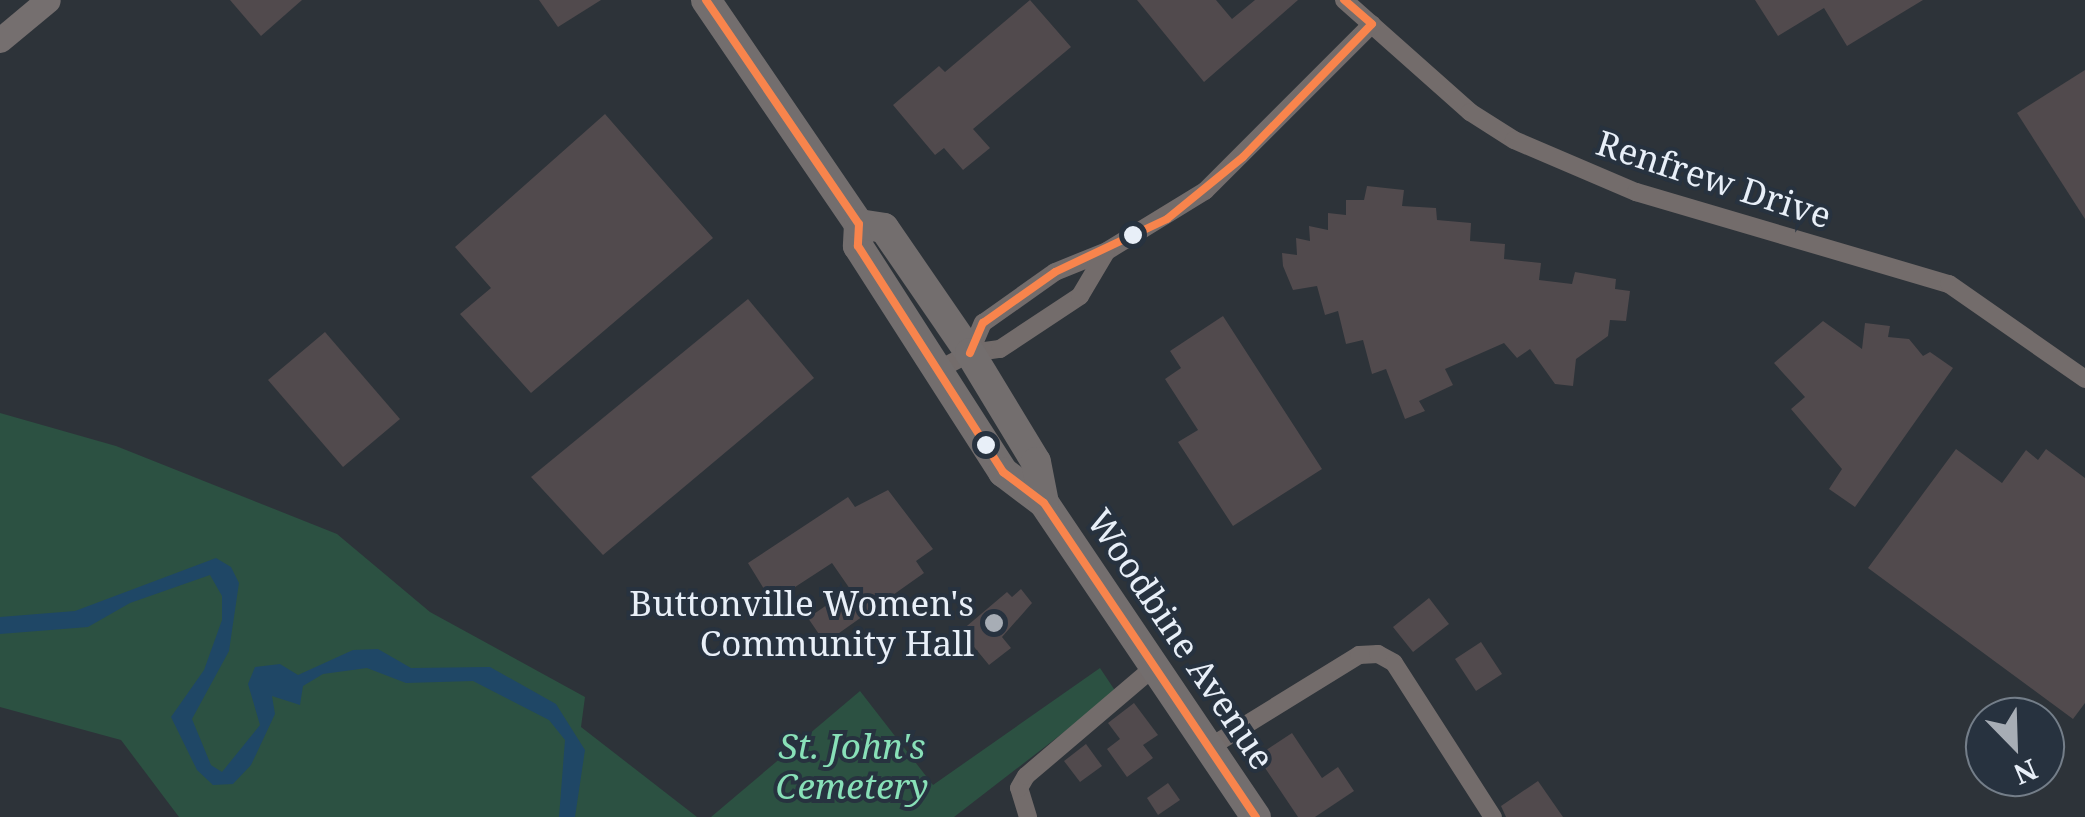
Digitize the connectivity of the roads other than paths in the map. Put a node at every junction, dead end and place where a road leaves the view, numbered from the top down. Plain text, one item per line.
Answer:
1 (48, 0) edge
2 (706, 0) edge
3 (1344, 0) edge
4 (1372, 24) junction
5 (0, 40) edge
6 (860, 224) junction
7 (1107, 252) junction
8 (970, 353) junction
9 (938, 370) junction
10 (2085, 379) edge
11 (1044, 503) junction
12 (1154, 666) junction
13 (1210, 747) junction
14 (1028, 817) edge
15 (1256, 817) edge
16 (1492, 817) edge

1 - 5 main road
2 - 6 main road, Woodbine Avenue
3 - 4 street, Renfrew Drive
4 - 7 street
4 - 10 street, Renfrew Drive
6 - 8 main road, Woodbine Avenue
6 - 9 main road, Woodbine Avenue
7 - 8 street
7 - 8 street
8 - 9 street
8 - 11 main road, Woodbine Avenue
9 - 11 main road, Woodbine Avenue
11 - 12 main road, Woodbine Avenue
12 - 13 main road, Woodbine Avenue
12 - 14 street
13 - 15 main road, Woodbine Avenue
13 - 16 street

